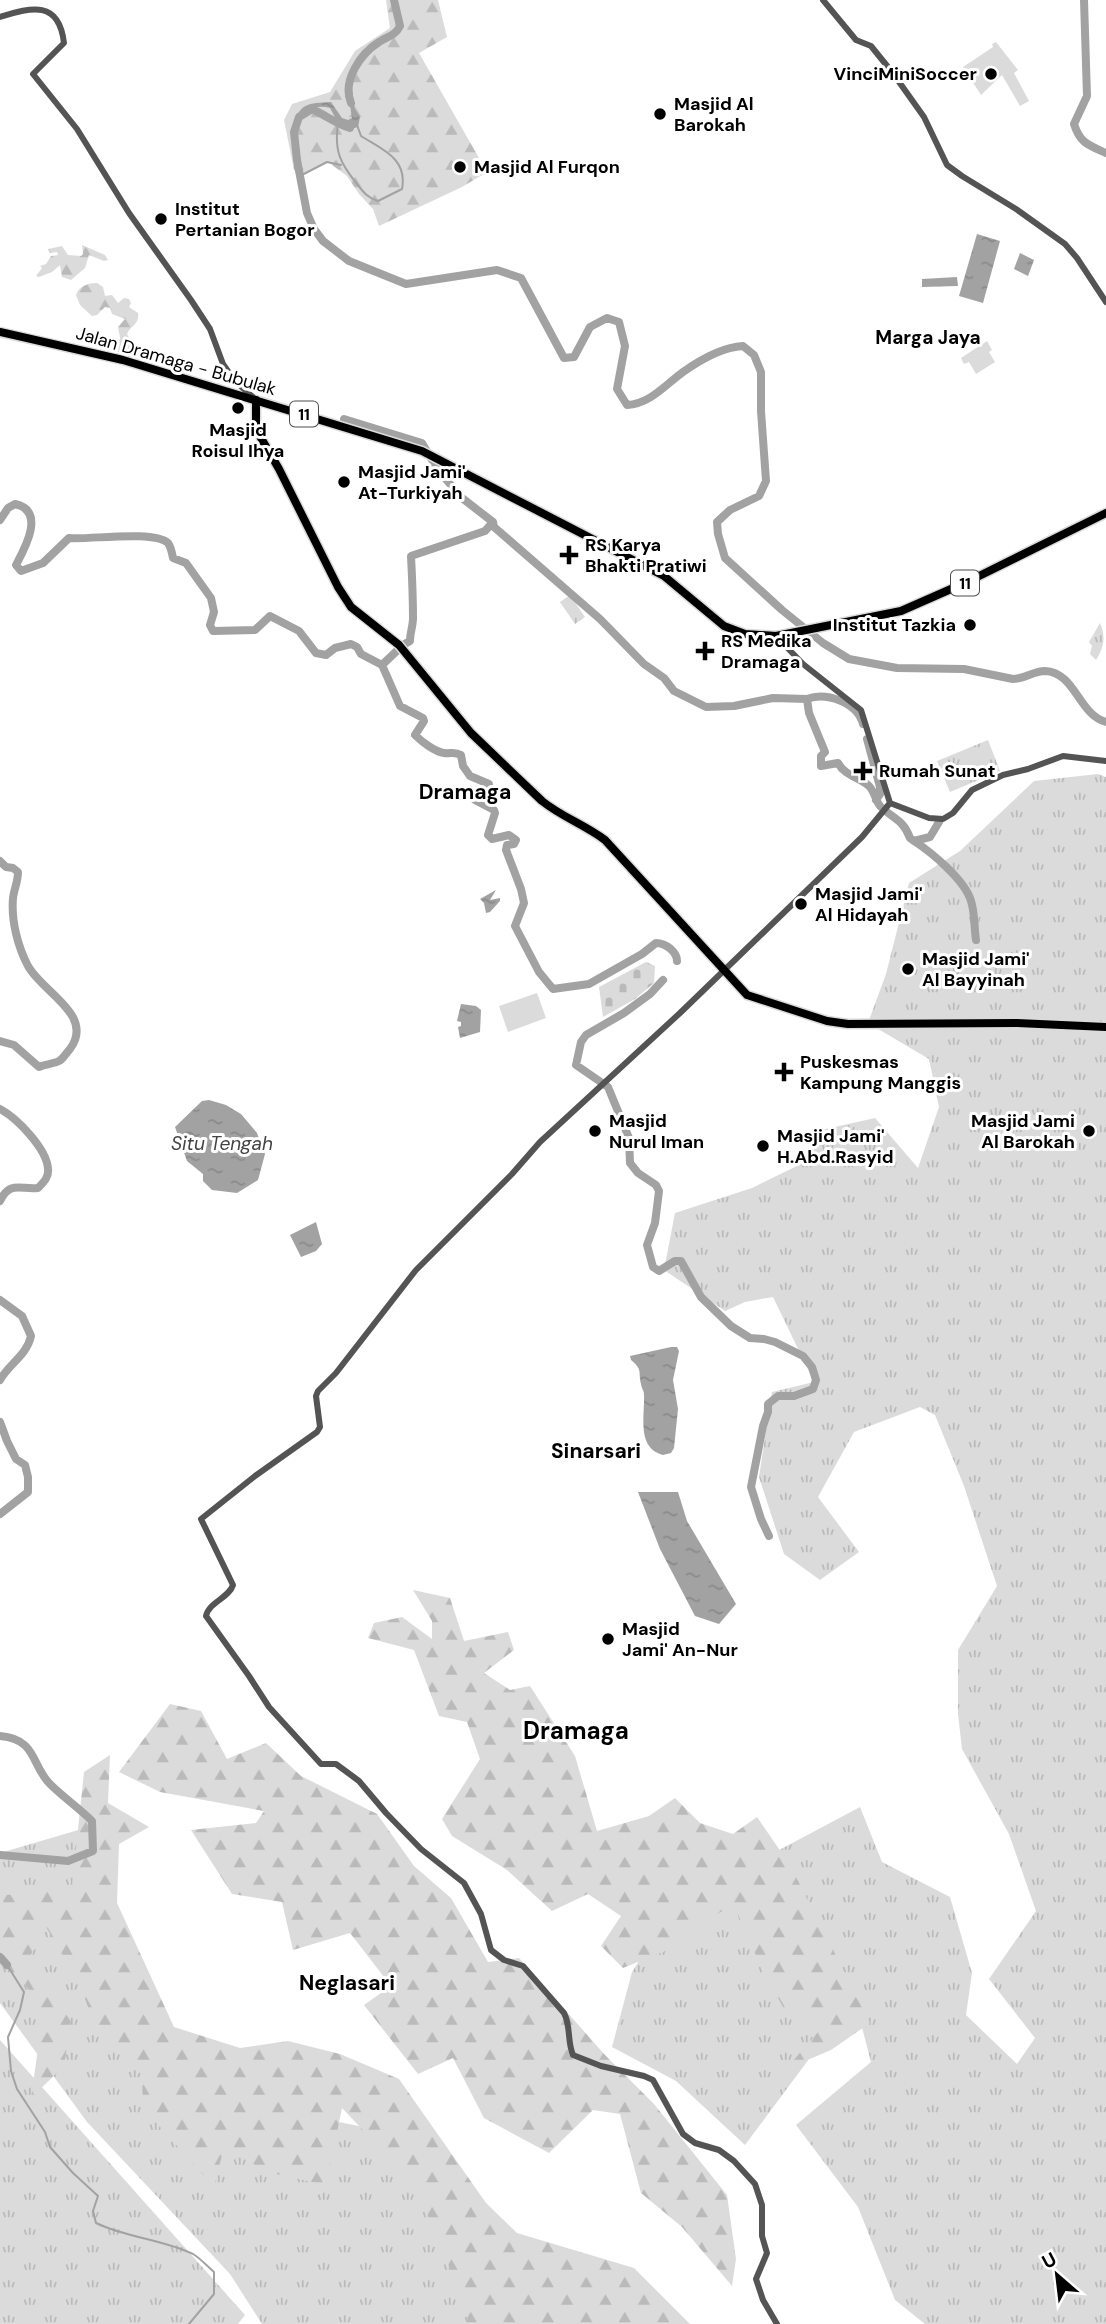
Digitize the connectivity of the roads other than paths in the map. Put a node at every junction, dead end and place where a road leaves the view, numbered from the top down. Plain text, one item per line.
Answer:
1 (29, 0) edge
2 (822, 0) edge
3 (32, 8) junction
4 (0, 17) edge
5 (1106, 302) edge
6 (0, 332) edge
7 (256, 400) junction
8 (1106, 513) edge
9 (784, 635) junction
10 (1106, 761) edge
11 (890, 803) junction
12 (725, 970) junction
13 (1106, 1027) edge
14 (777, 2324) edge

1 - 3 street
2 - 5 street
3 - 4 street
3 - 7 street
6 - 7 main road, Jalan Dramaga - Bubulak / 11
7 - 9 main road, Jalan Dramaga - Bubulak / 11
7 - 12 main road
8 - 9 main road, 11
9 - 11 street
10 - 11 street
11 - 12 street
12 - 13 main road
12 - 14 street

